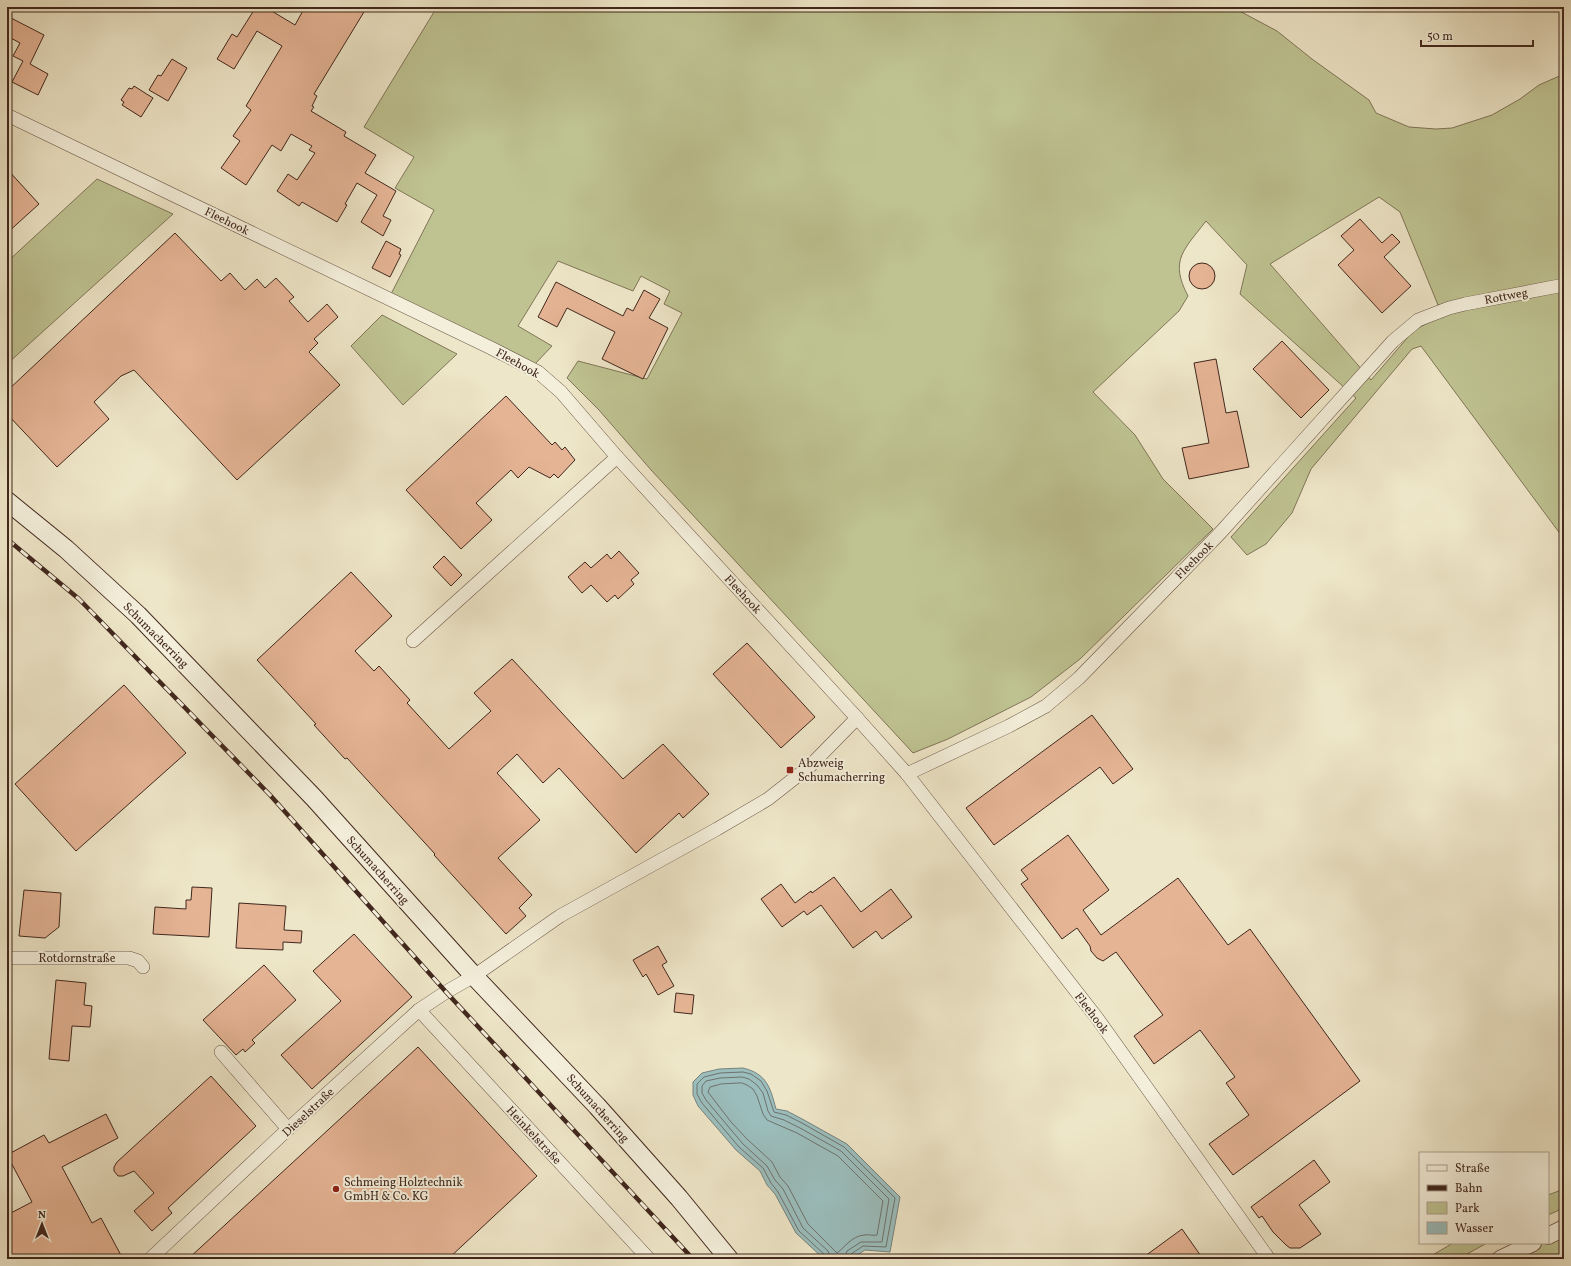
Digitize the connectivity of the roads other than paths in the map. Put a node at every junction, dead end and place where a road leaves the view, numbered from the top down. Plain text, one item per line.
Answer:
1 (7, 115) edge
2 (1564, 285) edge
3 (1449, 308) joint
4 (617, 458) junction
5 (7, 501) edge
6 (413, 641) dead end
7 (857, 718) junction
8 (907, 774) junction
9 (7, 958) edge
10 (143, 967) dead end
11 (474, 976) junction
12 (419, 1010) junction
13 (221, 1052) dead end
14 (288, 1129) junction
15 (1564, 1228) edge
16 (1549, 1236) edge
17 (1531, 1244) edge
18 (150, 1259) edge
19 (649, 1259) edge
20 (729, 1259) edge
21 (1269, 1259) edge
22 (1500, 1259) edge

1 - 4 street, Fleehook
2 - 3 street, Rottweg
3 - 8 street, Fleehook
4 - 6 street
4 - 7 street, Fleehook
5 - 11 main road, Schumacherring
7 - 8 street, Fleehook
7 - 11 street, Dieselstraße
8 - 21 street, Fleehook
9 - 10 street, Rotdornstraße
11 - 12 street, Dieselstraße
11 - 20 main road, Schumacherring
12 - 14 street, Dieselstraße
12 - 19 street, Heinkelstraße
13 - 14 street
14 - 18 street, Dieselstraße
15 - 16 street
17 - 22 street

